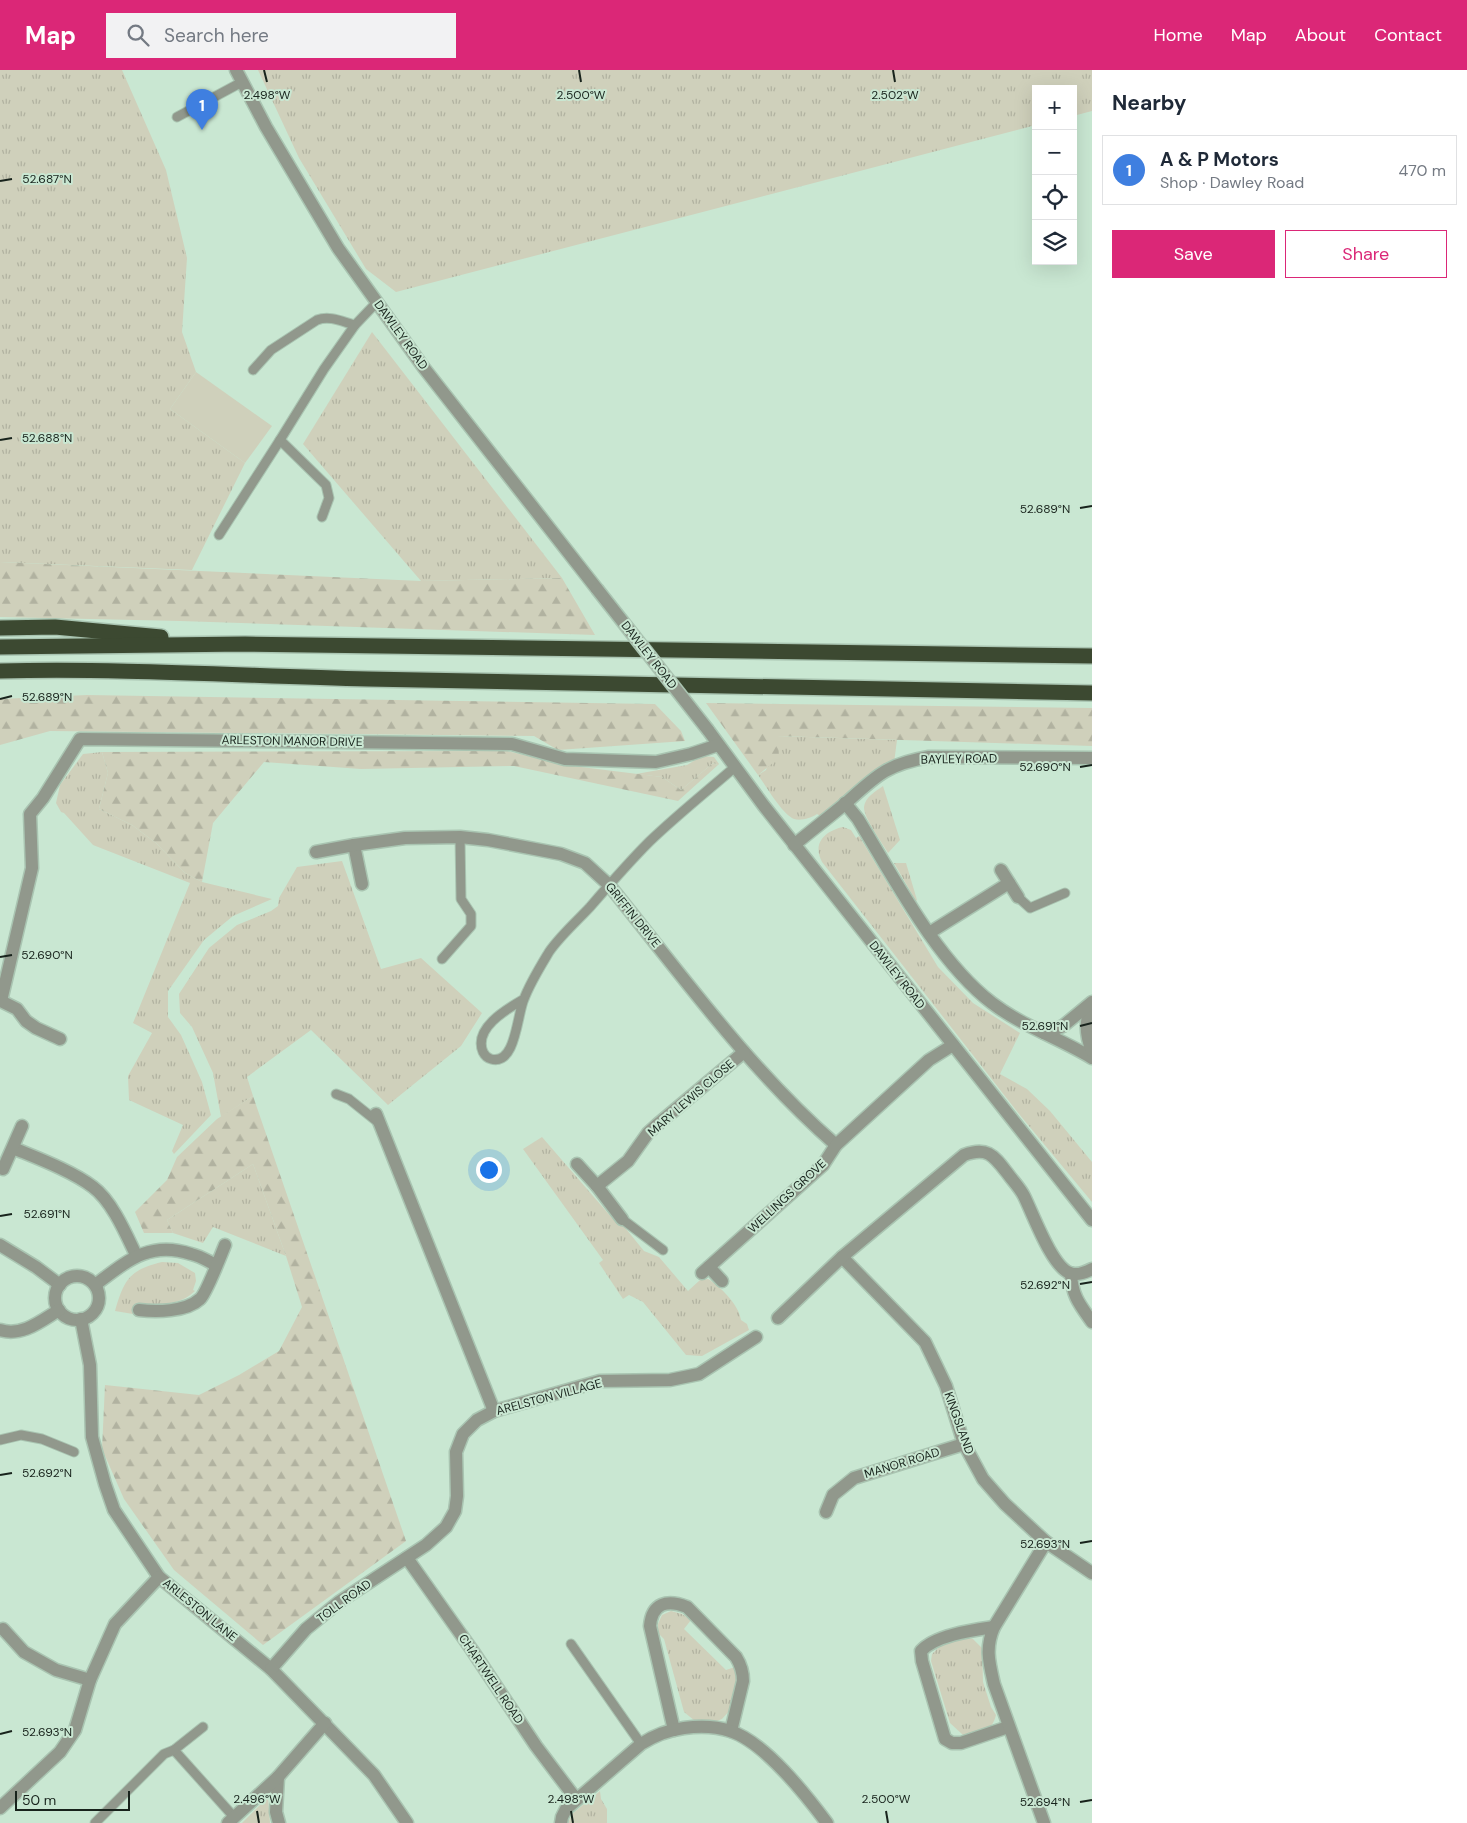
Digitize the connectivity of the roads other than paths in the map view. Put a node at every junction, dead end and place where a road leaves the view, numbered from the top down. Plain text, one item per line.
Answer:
1 (236, 70) edge
2 (242, 82) junction
3 (177, 117) dead end
4 (377, 302) junction
5 (355, 326) junction
6 (253, 370) dead end
7 (280, 440) junction
8 (322, 517) dead end
9 (219, 535) dead end
10 (0, 628) edge
11 (245, 644) junction
12 (0, 647) edge
13 (1092, 656) edge
14 (4, 671) edge
15 (1092, 693) edge
16 (718, 745) junction
17 (1092, 758) edge
18 (734, 767) junction
19 (845, 803) junction
20 (460, 837) junction
21 (354, 845) junction
22 (794, 845) junction
23 (316, 852) dead end
24 (1001, 870) dead end
25 (1009, 883) junction
26 (362, 884) dead end
27 (610, 885) junction
28 (1065, 893) dead end
29 (1018, 897) joint
30 (928, 933) junction
31 (442, 959) dead end
32 (524, 999) junction
33 (1, 1001) edge
34 (1092, 1002) edge
35 (1044, 1033) junction
36 (60, 1039) dead end
37 (953, 1045) junction
38 (1092, 1050) edge
39 (744, 1052) junction
40 (1092, 1058) edge
41 (336, 1094) dead end
42 (378, 1119) joint
43 (22, 1126) dead end
44 (836, 1144) junction
45 (13, 1148) junction
46 (577, 1164) dead end
47 (4, 1169) dead end
48 (597, 1186) junction
49 (622, 1219) joint
50 (1092, 1220) edge
51 (0, 1245) edge
52 (225, 1245) dead end
53 (663, 1250) dead end
54 (136, 1255) junction
55 (842, 1257) junction
56 (216, 1265) junction
57 (1092, 1269) edge
58 (1072, 1274) junction
59 (722, 1281) dead end
60 (60, 1285) junction
61 (95, 1285) junction
62 (59, 1310) junction
63 (139, 1310) dead end
64 (778, 1318) dead end
65 (81, 1319) junction
66 (1092, 1322) edge
67 (0, 1330) edge
68 (756, 1337) dead end
69 (494, 1411) junction
70 (0, 1440) edge
71 (964, 1444) junction
72 (74, 1452) dead end
73 (826, 1512) dead end
74 (1046, 1542) junction
75 (426, 1545) joint
76 (406, 1558) junction
77 (1092, 1573) edge
78 (159, 1577) junction
79 (994, 1627) junction
80 (3, 1629) dead end
81 (571, 1644) dead end
82 (271, 1669) junction
83 (90, 1680) junction
84 (325, 1723) junction
85 (1008, 1726) junction
86 (204, 1727) dead end
87 (674, 1730) junction
88 (731, 1731) junction
89 (641, 1744) junction
90 (174, 1750) junction
91 (278, 1777) junction
92 (576, 1799) junction
93 (0, 1808) edge
94 (231, 1820) edge
95 (95, 1823) edge
96 (279, 1823) edge
97 (408, 1823) edge
98 (561, 1823) edge
99 (828, 1823) edge
100 (1044, 1823) edge

1 - 2 street, DAWLEY ROAD
2 - 3 lane
2 - 4 street, DAWLEY ROAD
4 - 5 lane
4 - 16 street, DAWLEY ROAD, bridge
5 - 6 lane
5 - 7 lane
7 - 8 lane
7 - 9 lane
10 - 11 highway
11 - 12 highway
11 - 13 highway
14 - 15 highway
16 - 18 street, DAWLEY ROAD
16 - 33 street, ARLESTON MANOR DRIVE
17 - 19 street, BAYLEY ROAD
18 - 22 street, DAWLEY ROAD
18 - 27 lane
19 - 22 street, BAYLEY ROAD
19 - 30 street
20 - 21 street, GRIFFIN DRIVE
20 - 27 street, GRIFFIN DRIVE
20 - 31 lane
21 - 23 street, GRIFFIN DRIVE
21 - 26 street
22 - 37 street, DAWLEY ROAD
24 - 25 street
25 - 29 street
25 - 30 street
27 - 32 lane
27 - 39 street, GRIFFIN DRIVE
28 - 29 lane
30 - 35 street
32 - 32 lane
33 - 36 street
34 - 35 street
34 - 38 street
35 - 40 street
37 - 44 street, WELLINGS GROVE
37 - 50 street, DAWLEY ROAD
39 - 44 street, GRIFFIN DRIVE
39 - 48 street, MARY LEWIS CLOSE
41 - 42 lane
42 - 69 street
43 - 45 street
44 - 59 street, WELLINGS GROVE
45 - 47 street
45 - 54 street
46 - 48 street
48 - 49 street
49 - 53 lane
51 - 60 street
52 - 56 street
54 - 56 street
54 - 61 street
55 - 58 street
55 - 64 street
55 - 71 street, KINGSLAND
56 - 63 street
57 - 58 street
58 - 66 street
60 - 61 street
60 - 62 street
61 - 65 street
62 - 65 street
62 - 67 street
65 - 78 street, ARLESTON LANE
68 - 69 street, ARELSTON VILLAGE
69 - 75 street, ARELSTON VILLAGE
70 - 72 lane
71 - 73 street, MANOR ROAD
71 - 74 street, KINGSLAND
74 - 77 street, KINGSLAND
74 - 79 street
75 - 76 street, TOLL ROAD
76 - 82 street, TOLL ROAD
76 - 92 street, CHARTWELL ROAD
78 - 82 street, ARLESTON LANE
78 - 83 street
79 - 85 street
79 - 85 street
80 - 83 street
81 - 89 lane
82 - 84 street, ARLESTON LANE
83 - 93 street
84 - 91 street
84 - 97 street, ARLESTON LANE
85 - 100 street
86 - 90 lane
87 - 88 street
87 - 88 street
87 - 89 street
88 - 99 street
89 - 92 street
90 - 94 lane
90 - 95 lane
91 - 94 street
91 - 96 street
92 - 98 street

